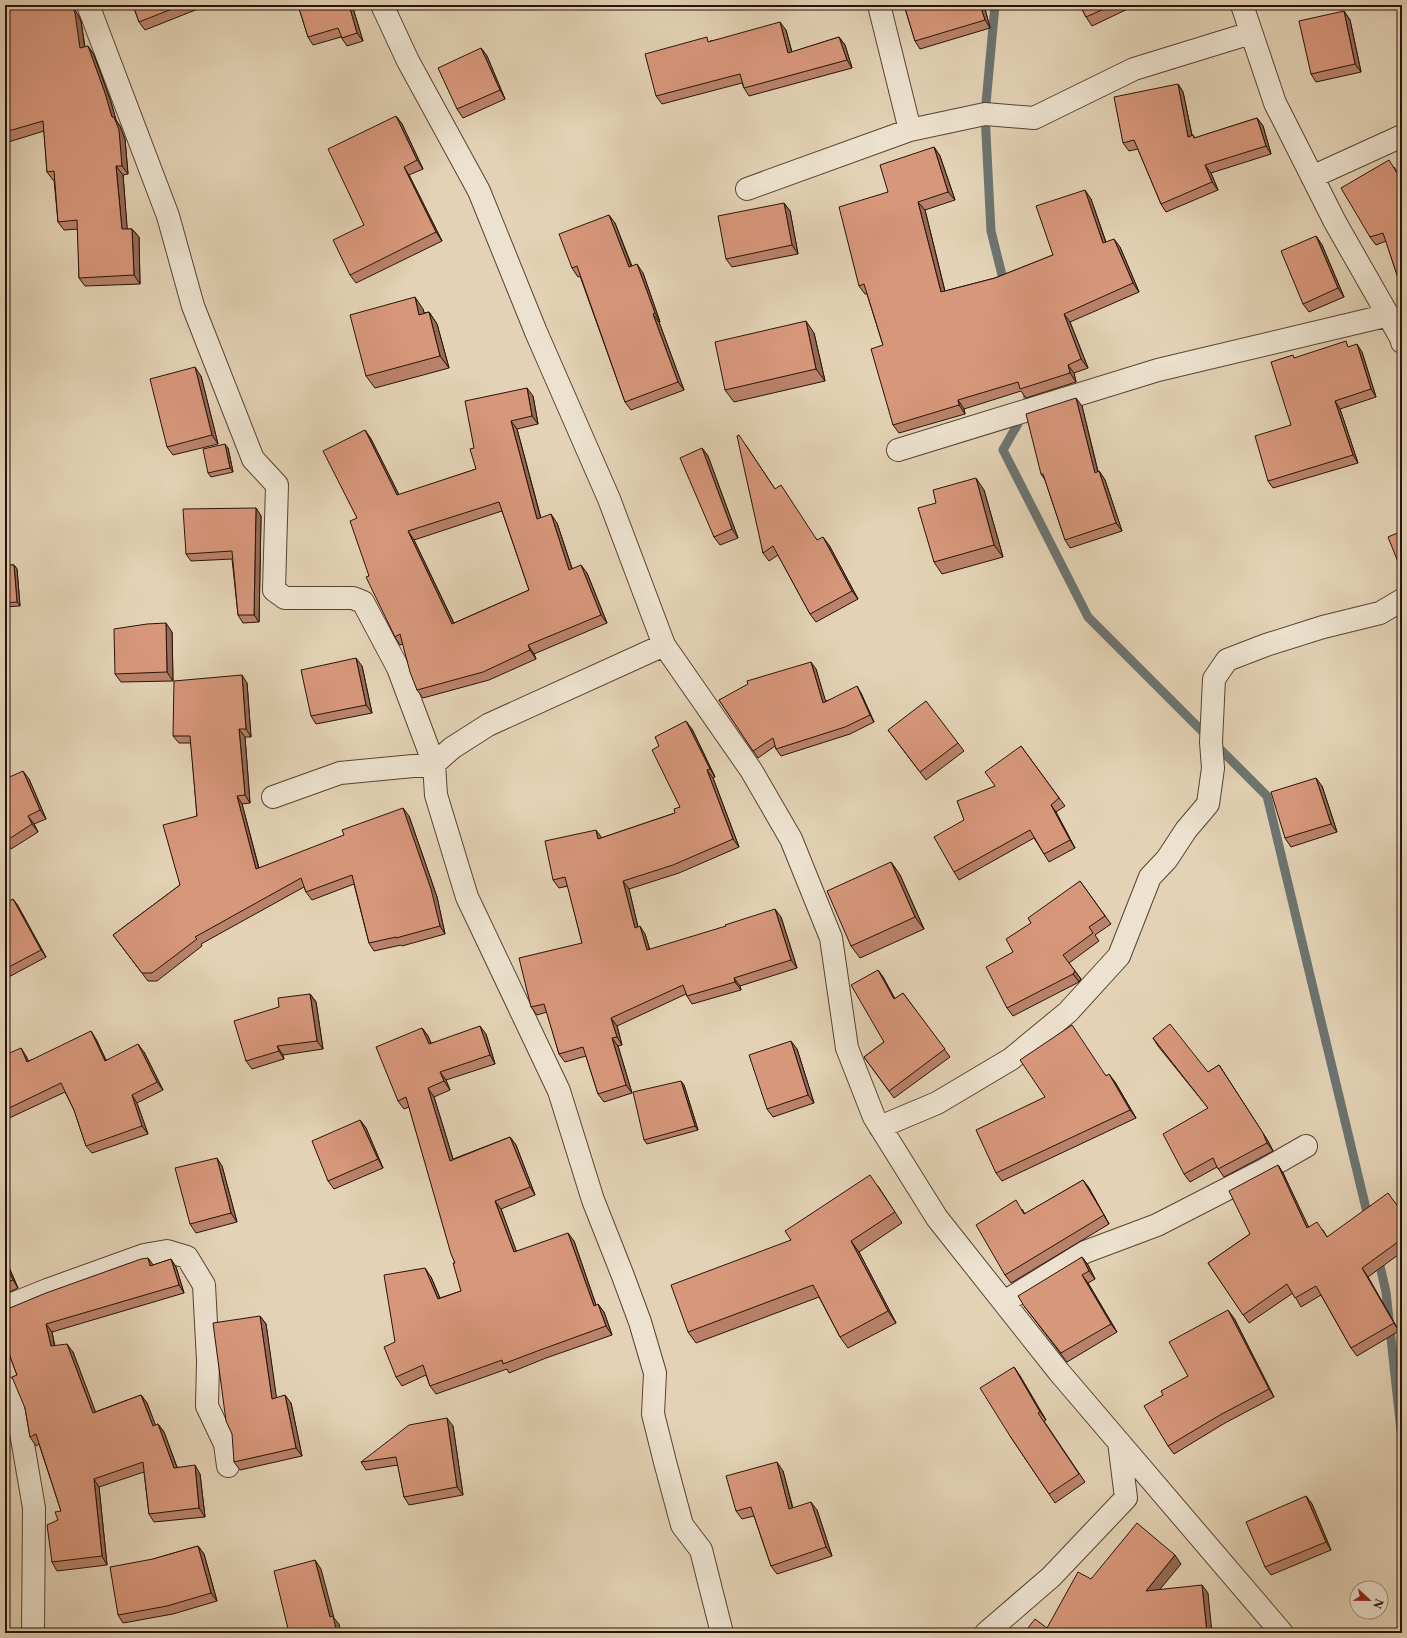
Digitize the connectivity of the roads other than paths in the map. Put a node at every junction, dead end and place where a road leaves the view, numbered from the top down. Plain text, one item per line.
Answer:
1 (88, 5) edge
2 (382, 5) edge
3 (879, 5) edge
4 (1242, 5) edge
5 (1251, 33) junction
6 (910, 130) junction
7 (1402, 136) edge
8 (1312, 177) junction
9 (747, 189) dead end
10 (1389, 316) junction
11 (1402, 342) edge
12 (898, 450) dead end
13 (1402, 600) edge
14 (664, 644) junction
15 (434, 764) junction
16 (273, 797) dead end
17 (880, 1127) junction
18 (1306, 1146) dead end
19 (1004, 1302) junction
20 (5, 1307) edge
21 (5, 1387) edge
22 (1119, 1442) junction
23 (228, 1466) dead end
24 (33, 1633) edge
25 (722, 1633) edge
26 (986, 1633) edge
27 (1282, 1633) edge

1 - 15 street
2 - 14 street
3 - 6 street
4 - 5 street
5 - 6 street
5 - 8 street
6 - 9 street
7 - 8 street
8 - 10 street
10 - 11 street
10 - 12 street
13 - 17 street
14 - 15 street
14 - 17 street
15 - 16 street
15 - 25 street
17 - 19 street
18 - 19 street
19 - 22 street
20 - 23 street
21 - 24 street
22 - 26 street
22 - 27 street

